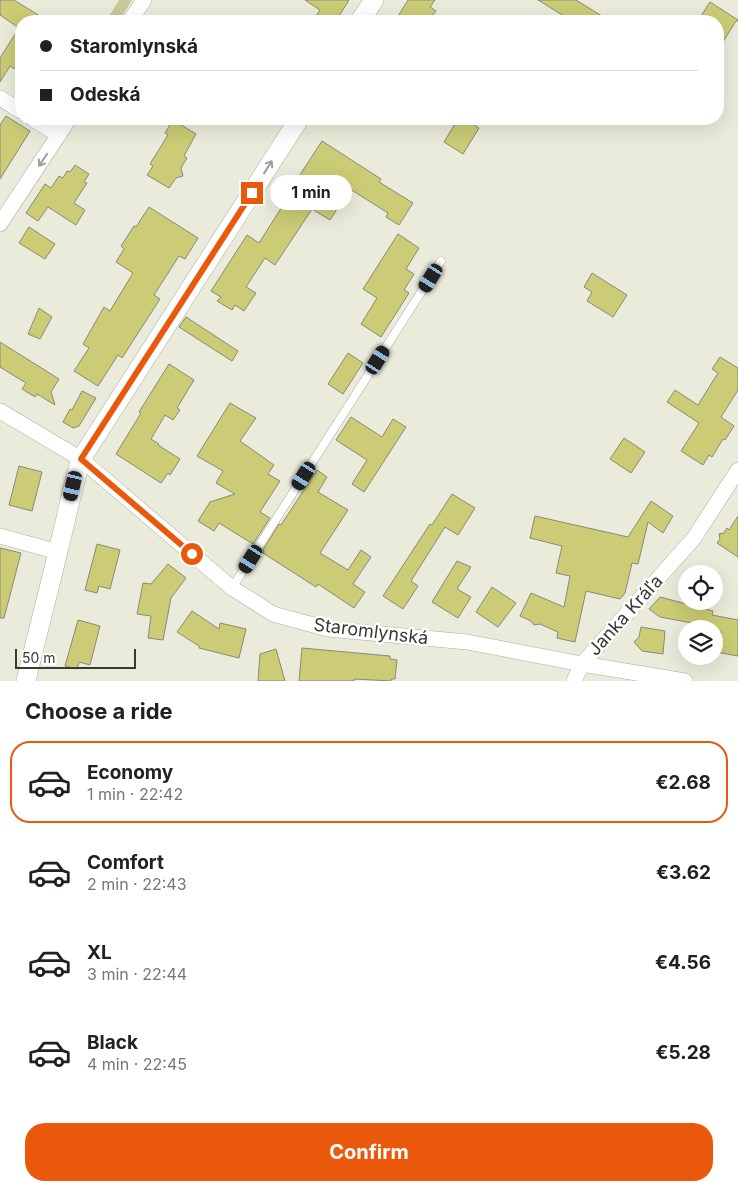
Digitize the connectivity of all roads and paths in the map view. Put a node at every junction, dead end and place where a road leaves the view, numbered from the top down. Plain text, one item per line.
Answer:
1 (144, 0) edge
2 (374, 0) edge
3 (134, 15) edge
4 (364, 15) edge
5 (0, 98) edge
6 (15, 107) edge
7 (43, 125) edge
8 (65, 125) edge
9 (295, 125) edge
10 (59, 135) junction
11 (0, 224) edge
12 (442, 261) dead end
13 (0, 411) edge
14 (81, 459) junction
15 (738, 470) edge
16 (0, 536) edge
17 (58, 552) junction
18 (232, 588) junction
19 (582, 664) junction
20 (26, 681) edge
21 (574, 681) edge
22 (684, 681) edge

1 - 3 street
2 - 4 street
5 - 6 street
7 - 10 street
8 - 10 street
14 -> 9 street
10 -> 11 street
12 - 18 lane
13 - 14 street, Staromlynská
14 - 17 street
14 - 18 street, Staromlynská
15 - 19 street, Janka Kráľa
16 - 17 street
17 - 20 street
18 - 19 street, Staromlynská
19 - 21 street, Janka Kráľa
19 - 22 street, Staromlynská

